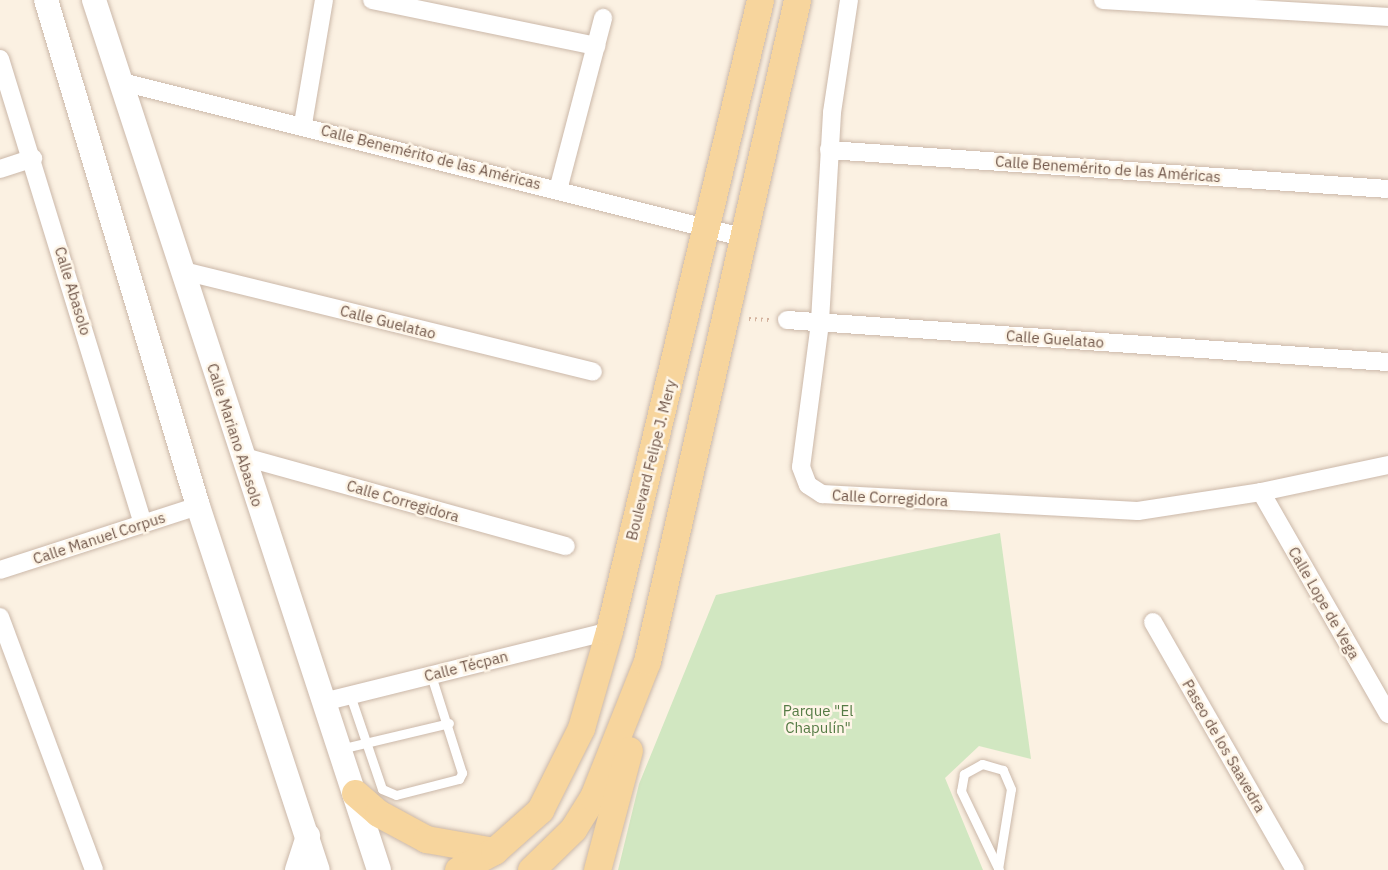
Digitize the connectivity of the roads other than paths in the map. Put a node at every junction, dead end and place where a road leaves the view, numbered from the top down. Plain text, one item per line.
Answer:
1 (46, 0) edge
2 (94, 0) edge
3 (324, 0) edge
4 (372, 0) edge
5 (760, 0) edge
6 (797, 0) edge
7 (849, 0) edge
8 (1103, 0) edge
9 (1388, 17) edge
10 (603, 18) dead end
11 (596, 46) junction
12 (0, 59) edge
13 (122, 82) junction
14 (303, 124) junction
15 (829, 150) junction
16 (33, 158) junction
17 (0, 169) edge
18 (1388, 189) edge
19 (558, 190) junction
20 (708, 228) junction
21 (742, 237) junction
22 (183, 271) junction
23 (787, 321) road end
24 (820, 323) junction
25 (1388, 362) edge
26 (593, 372) dead end
27 (241, 456) junction
28 (1388, 465) edge
29 (1261, 492) junction
30 (198, 506) junction
31 (144, 524) junction
32 (566, 546) dead end
33 (0, 570) edge
34 (0, 617) edge
35 (1153, 622) dead end
36 (609, 631) junction
37 (647, 661) junction
38 (431, 675) junction
39 (350, 695) junction
40 (323, 702) junction
41 (1388, 714) edge
42 (449, 723) junction
43 (365, 743) junction
44 (340, 749) junction
45 (355, 793) junction
46 (540, 810) junction
47 (308, 836) junction
48 (567, 837) junction
49 (494, 851) junction
50 (999, 869) edge
51 (94, 870) edge
52 (297, 870) edge
53 (318, 870) edge
54 (379, 870) edge
55 (458, 870) edge
56 (531, 870) edge
57 (597, 870) edge
58 (1295, 870) edge

1 - 30 main road
2 - 13 main road, Calle Mariano Abasolo
3 - 14 street, Calle Benemérito de las Américas
4 - 11 street
5 - 20 main road, Boulevard Felipe J. Mery
6 - 21 main road
7 - 15 street, Calle Corregidora
8 - 9 street
10 - 11 street, Calle Benemérito de las Américas
11 - 19 street, Calle Benemérito de las Américas
12 - 16 street, Calle Abasolo
13 - 14 street, Calle Benemérito de las Américas
13 - 22 main road, Calle Mariano Abasolo
14 - 19 street, Calle Benemérito de las Américas
15 - 18 street, Calle Benemérito de las Américas
15 - 24 street, Calle Corregidora
16 - 17 street
16 - 31 street, Calle Abasolo
19 - 20 street, Calle Benemérito de las Américas
20 - 21 street, Calle Benemérito de las Américas
20 - 36 main road, Boulevard Felipe J. Mery
21 - 37 main road
22 - 26 street, Calle Guelatao
22 - 27 main road, Calle Mariano Abasolo
23 - 24 street, Calle Guelatao
24 - 25 street, Calle Guelatao
24 - 29 street, Calle Corregidora
27 - 32 street, Calle Corregidora
27 - 40 main road, Calle Mariano Abasolo
28 - 29 street, Calle Corregidora
29 - 41 street, Calle Lope de Vega
30 - 31 street, Calle Manuel Corpus
30 - 47 main road
31 - 33 street, Calle Manuel Corpus
34 - 51 street
35 - 58 street, Paseo de los Saavedra
36 - 38 street, Calle Técpan
36 - 46 main road, Boulevard Felipe J. Mery
37 - 48 main road
37 - 57 main road
38 - 39 street, Calle Técpan
38 - 42 lane
39 - 40 street, Calle Técpan
39 - 43 lane
40 - 44 main road, Calle Mariano Abasolo
42 - 43 lane
42 - 43 lane
43 - 44 lane
44 - 45 main road, Calle Mariano Abasolo
45 - 49 main road
45 - 54 main road, Calle Mariano Abasolo
46 - 48 main road
46 - 49 main road, Boulevard Felipe J. Mery
47 - 52 main road
47 - 53 main road
48 - 56 main road
49 - 55 main road, Boulevard Felipe J. Mery
50 - 50 lane

